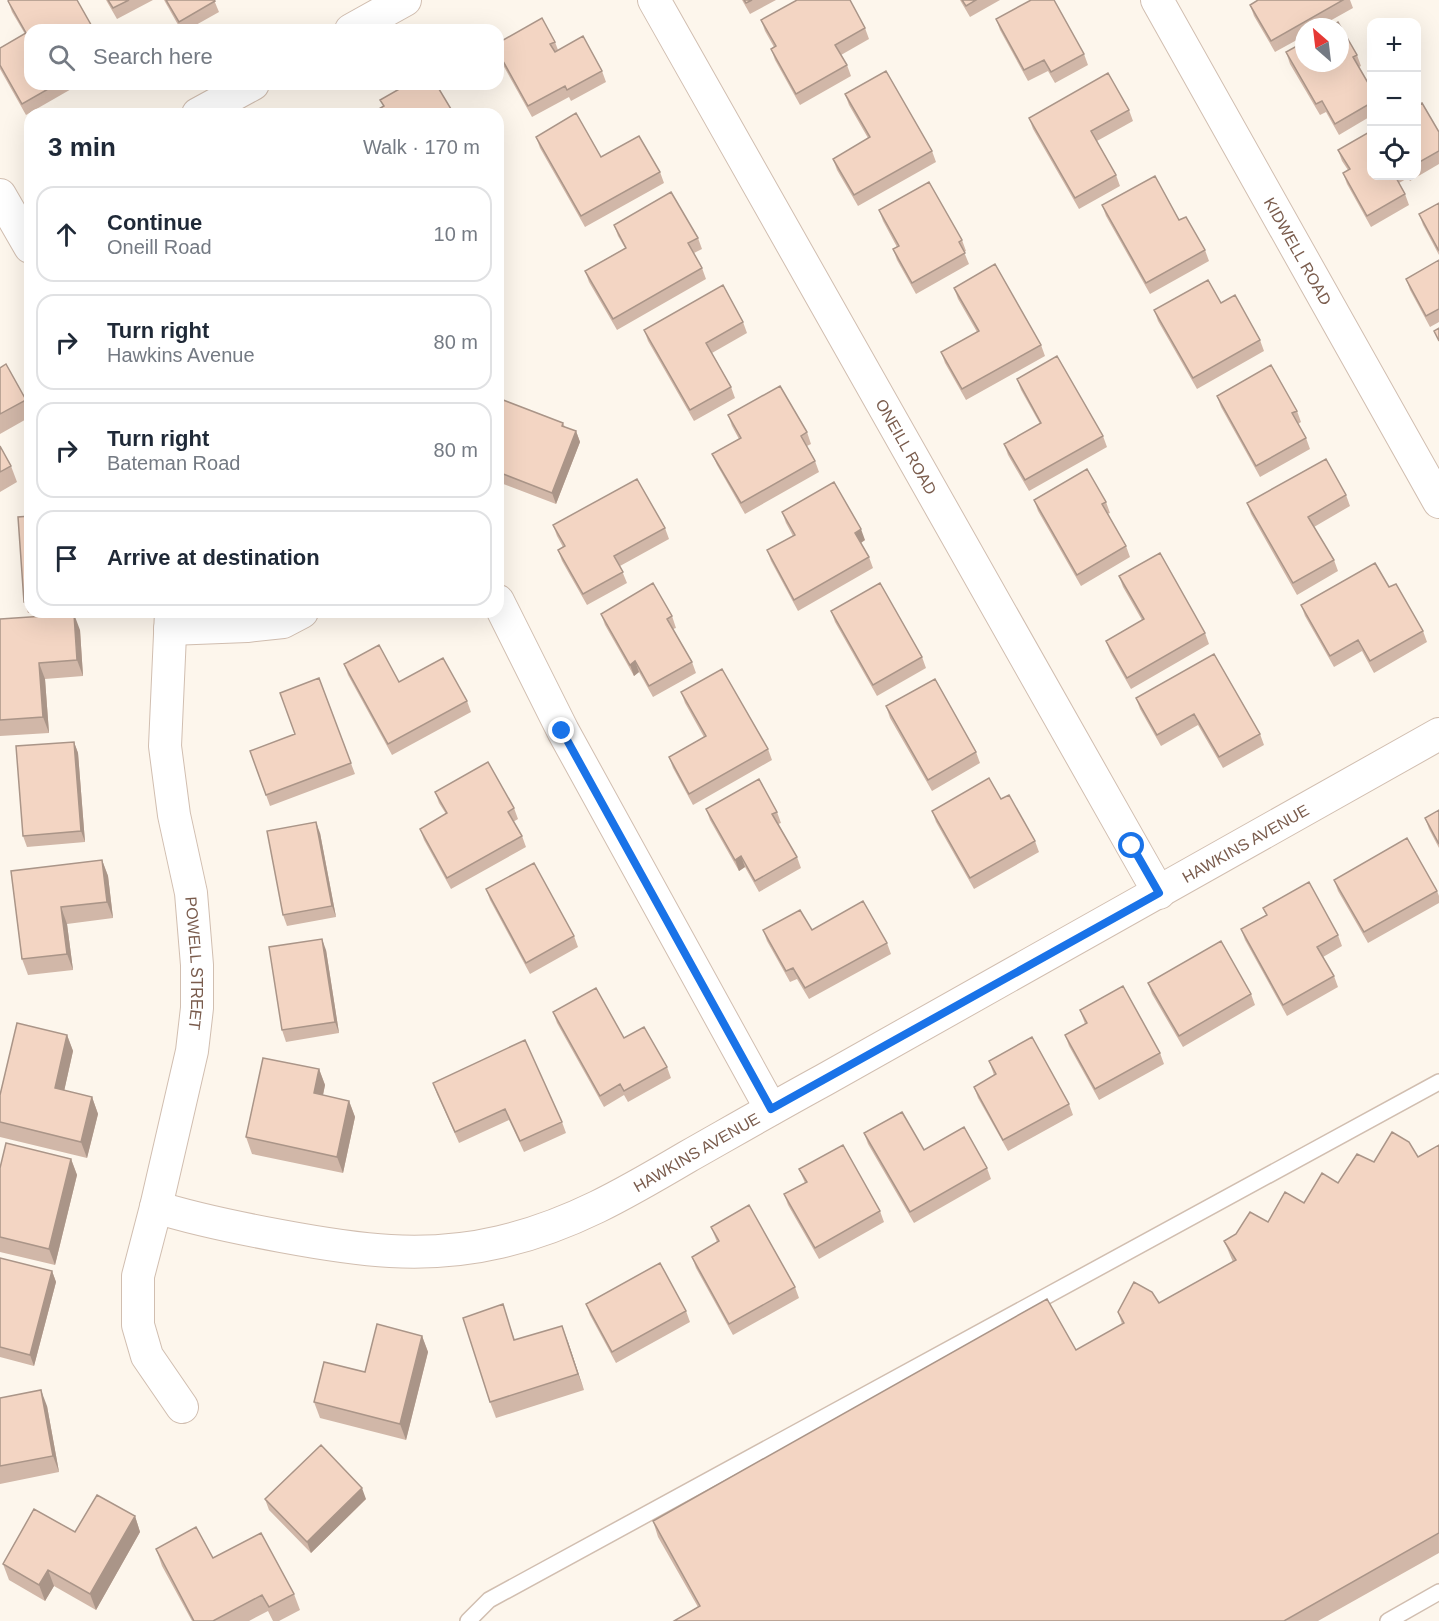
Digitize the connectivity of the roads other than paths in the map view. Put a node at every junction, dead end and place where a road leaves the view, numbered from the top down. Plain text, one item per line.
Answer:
1 (405, 0) edge
2 (654, 0) edge
3 (1156, 0) edge
4 (362, 24) edge
5 (242, 90) edge
6 (209, 108) edge
7 (14, 206) edge
8 (24, 232) edge
9 (1439, 502) edge
10 (504, 613) edge
11 (291, 618) edge
12 (170, 620) edge
13 (1439, 734) edge
14 (1159, 893) junction
15 (1439, 1082) edge
16 (771, 1109) junction
17 (156, 1207) junction
18 (182, 1407) dead end
19 (1439, 1592) edge
20 (468, 1621) edge
21 (1388, 1621) edge

1 - 4 street
2 - 14 street, ONEILL ROAD
3 - 9 street, KIDWELL ROAD
5 - 6 street
7 - 8 street
10 - 16 street
11 - 12 street
12 - 17 street, POWELL STREET
13 - 14 street, HAWKINS AVENUE
14 - 16 street, HAWKINS AVENUE
15 - 20 lane
16 - 17 street, HAWKINS AVENUE
17 - 18 street, POWELL STREET
19 - 21 lane

